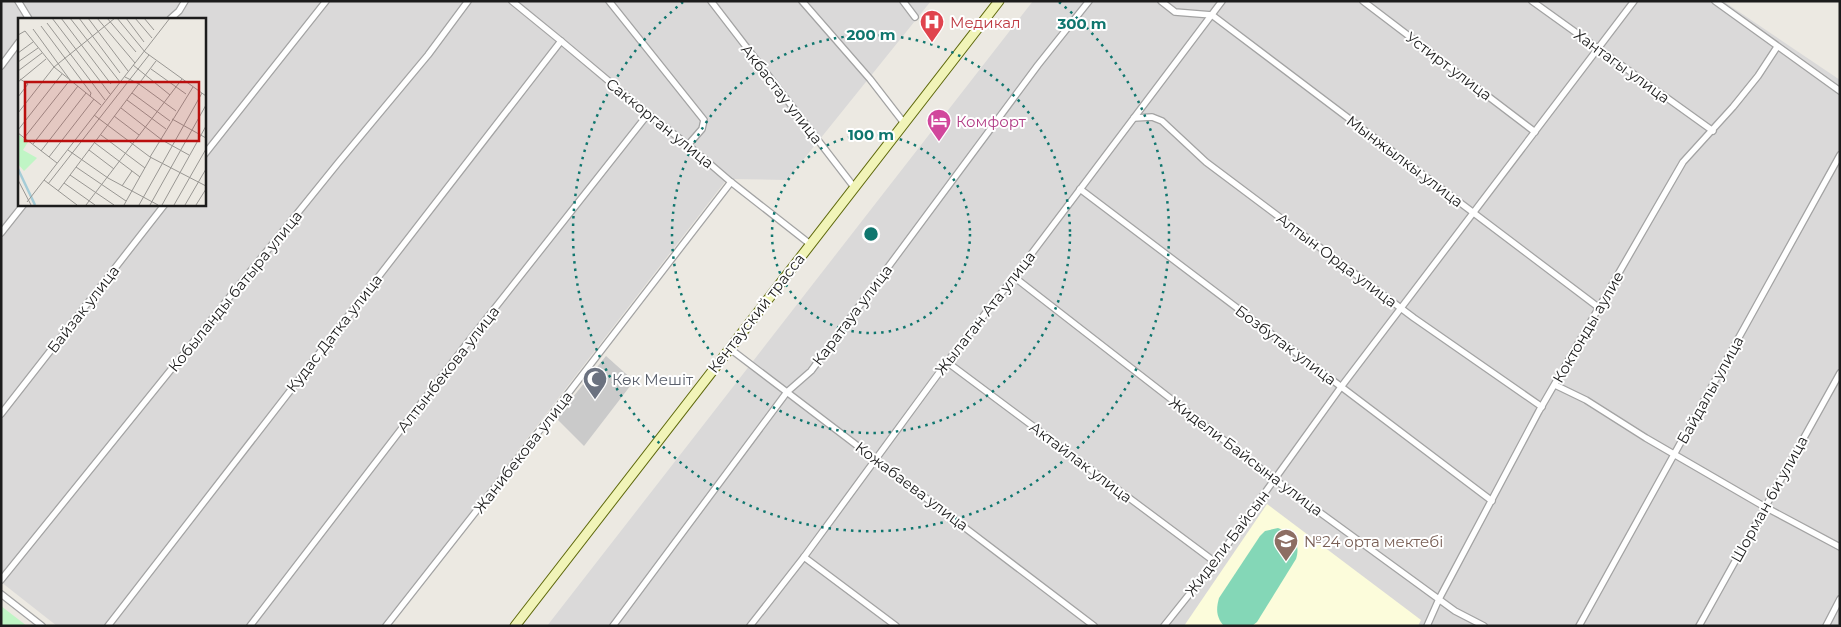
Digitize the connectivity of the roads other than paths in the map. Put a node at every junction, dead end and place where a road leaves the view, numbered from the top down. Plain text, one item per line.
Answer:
1 (18, 1) edge
2 (185, 1) edge
3 (326, 1) edge
4 (468, 1) edge
5 (512, 1) edge
6 (609, 1) edge
7 (711, 1) edge
8 (802, 1) edge
9 (903, 1) edge
10 (999, 1) edge
11 (1089, 1) edge
12 (1161, 1) edge
13 (1222, 1) edge
14 (1363, 1) edge
15 (1532, 1) edge
16 (1634, 1) edge
17 (1715, 1) edge
18 (1212, 15) junction
19 (915, 17) dead end
20 (28, 18) edge
21 (171, 18) edge
22 (561, 41) junction
23 (18, 43) edge
24 (1777, 47) junction
25 (1598, 49) junction
26 (1, 66) edge
27 (1840, 91) edge
28 (648, 114) junction
29 (1134, 118) junction
30 (904, 123) junction
31 (1712, 131) junction
32 (1535, 132) junction
33 (688, 145) junction
34 (205, 154) edge
35 (1840, 155) edge
36 (731, 182) junction
37 (854, 187) junction
38 (1080, 189) junction
39 (23, 205) edge
40 (165, 205) edge
41 (1474, 213) junction
42 (1, 233) edge
43 (810, 244) junction
44 (1014, 277) junction
45 (1598, 307) junction
46 (1402, 308) junction
47 (729, 348) junction
48 (947, 362) junction
49 (1840, 373) edge
50 (1555, 385) junction
51 (1341, 386) junction
52 (787, 392) junction
53 (1542, 407) junction
54 (1, 414) edge
55 (1675, 454) junction
56 (875, 458) junction
57 (1274, 479) junction
58 (1492, 500) junction
59 (1765, 506) junction
60 (1840, 547) edge
61 (804, 557) junction
62 (1215, 562) junction
63 (1, 580) edge
64 (1, 594) edge
65 (1439, 599) junction
66 (1840, 599) edge
67 (42, 626) edge
68 (108, 626) edge
69 (250, 626) edge
70 (386, 626) edge
71 (515, 626) edge
72 (613, 626) edge
73 (750, 626) edge
74 (896, 626) edge
75 (1094, 626) edge
76 (1164, 626) edge
77 (1427, 626) edge
78 (1484, 626) edge
79 (1579, 626) edge
80 (1699, 626) edge
81 (1826, 626) edge

1 - 20 street
2 - 21 street
3 - 34 street
4 - 63 street, Кобыланды батыра улица
5 - 22 street, Саккорган улица
6 - 33 street
7 - 37 street, Акбастау улица
8 - 30 street
9 - 19 street
10 - 30 main road, Кентауский трасса
11 - 52 street, Каратауа улица
12 - 18 street
13 - 18 street, Жылаган Ата улица
14 - 32 street, Устирт улица
15 - 25 street, Хантагы улица
16 - 25 street, Жидели Байсын
17 - 24 street
18 - 29 street, Жылаган Ата улица
18 - 41 street, Мынжылкы улица
22 - 28 street, Саккорган улица
22 - 68 street, Кудас Датка улица
23 - 26 street
24 - 27 street
24 - 31 street, Коктонды аулие
25 - 31 street, Хантагы улица
25 - 32 street, Жидели Байсын
28 - 33 street, Саккорган улица
28 - 69 street, Алтынбекова улица
29 - 38 street, Жылаган Ата улица
29 - 46 street, Алтын Орда улица
30 - 37 main road, Кентауский трасса
31 - 45 street, Коктонды аулие
32 - 41 street, Жидели Байсын
33 - 36 street, Саккорган улица
35 - 55 street, Байдалы улица
36 - 43 street, Саккорган улица
36 - 70 street, Жанибекова улица
37 - 43 main road, Кентауский трасса
38 - 44 street, Жылаган Ата улица
38 - 51 street, Бозбутак улица
39 - 42 street
40 - 54 street, Байзак улица
41 - 45 street, Мынжылкы улица
41 - 46 street, Жидели Байсын
43 - 47 main road, Кентауский трасса
44 - 48 street, Жылаган Ата улица
44 - 57 street, Жидели Байсына улица
45 - 50 street, Коктонды аулие
46 - 51 street, Жидели Байсын
46 - 53 street, Алтын Орда улица
47 - 52 street, Кожабаева улица
47 - 71 main road, Кентауский трасса
48 - 56 street, Жылаган Ата улица
48 - 62 street, Актайлак улица
49 - 59 street, Шорман би улица
50 - 53 street, Коктонды аулие
50 - 55 street
51 - 57 street, Жидели Байсын
51 - 58 street, Бозбутак улица
52 - 56 street, Кожабаева улица
52 - 72 street, Каратауа улица
53 - 58 street, Коктонды аулие
55 - 59 street
55 - 79 street, Байдалы улица
56 - 61 street, Жылаган Ата улица
56 - 75 street, Кожабаева улица
57 - 62 street, Жидели Байсын
57 - 65 street, Жидели Байсына улица
58 - 65 street, Коктонды аулие
59 - 60 street
59 - 80 street, Шорман би улица
61 - 73 street, Жылаган Ата улица
61 - 74 street
62 - 76 street, Жидели Байсын
64 - 67 street
65 - 77 street, Коктонды аулие
65 - 78 street, Жидели Байсына улица
66 - 81 street

